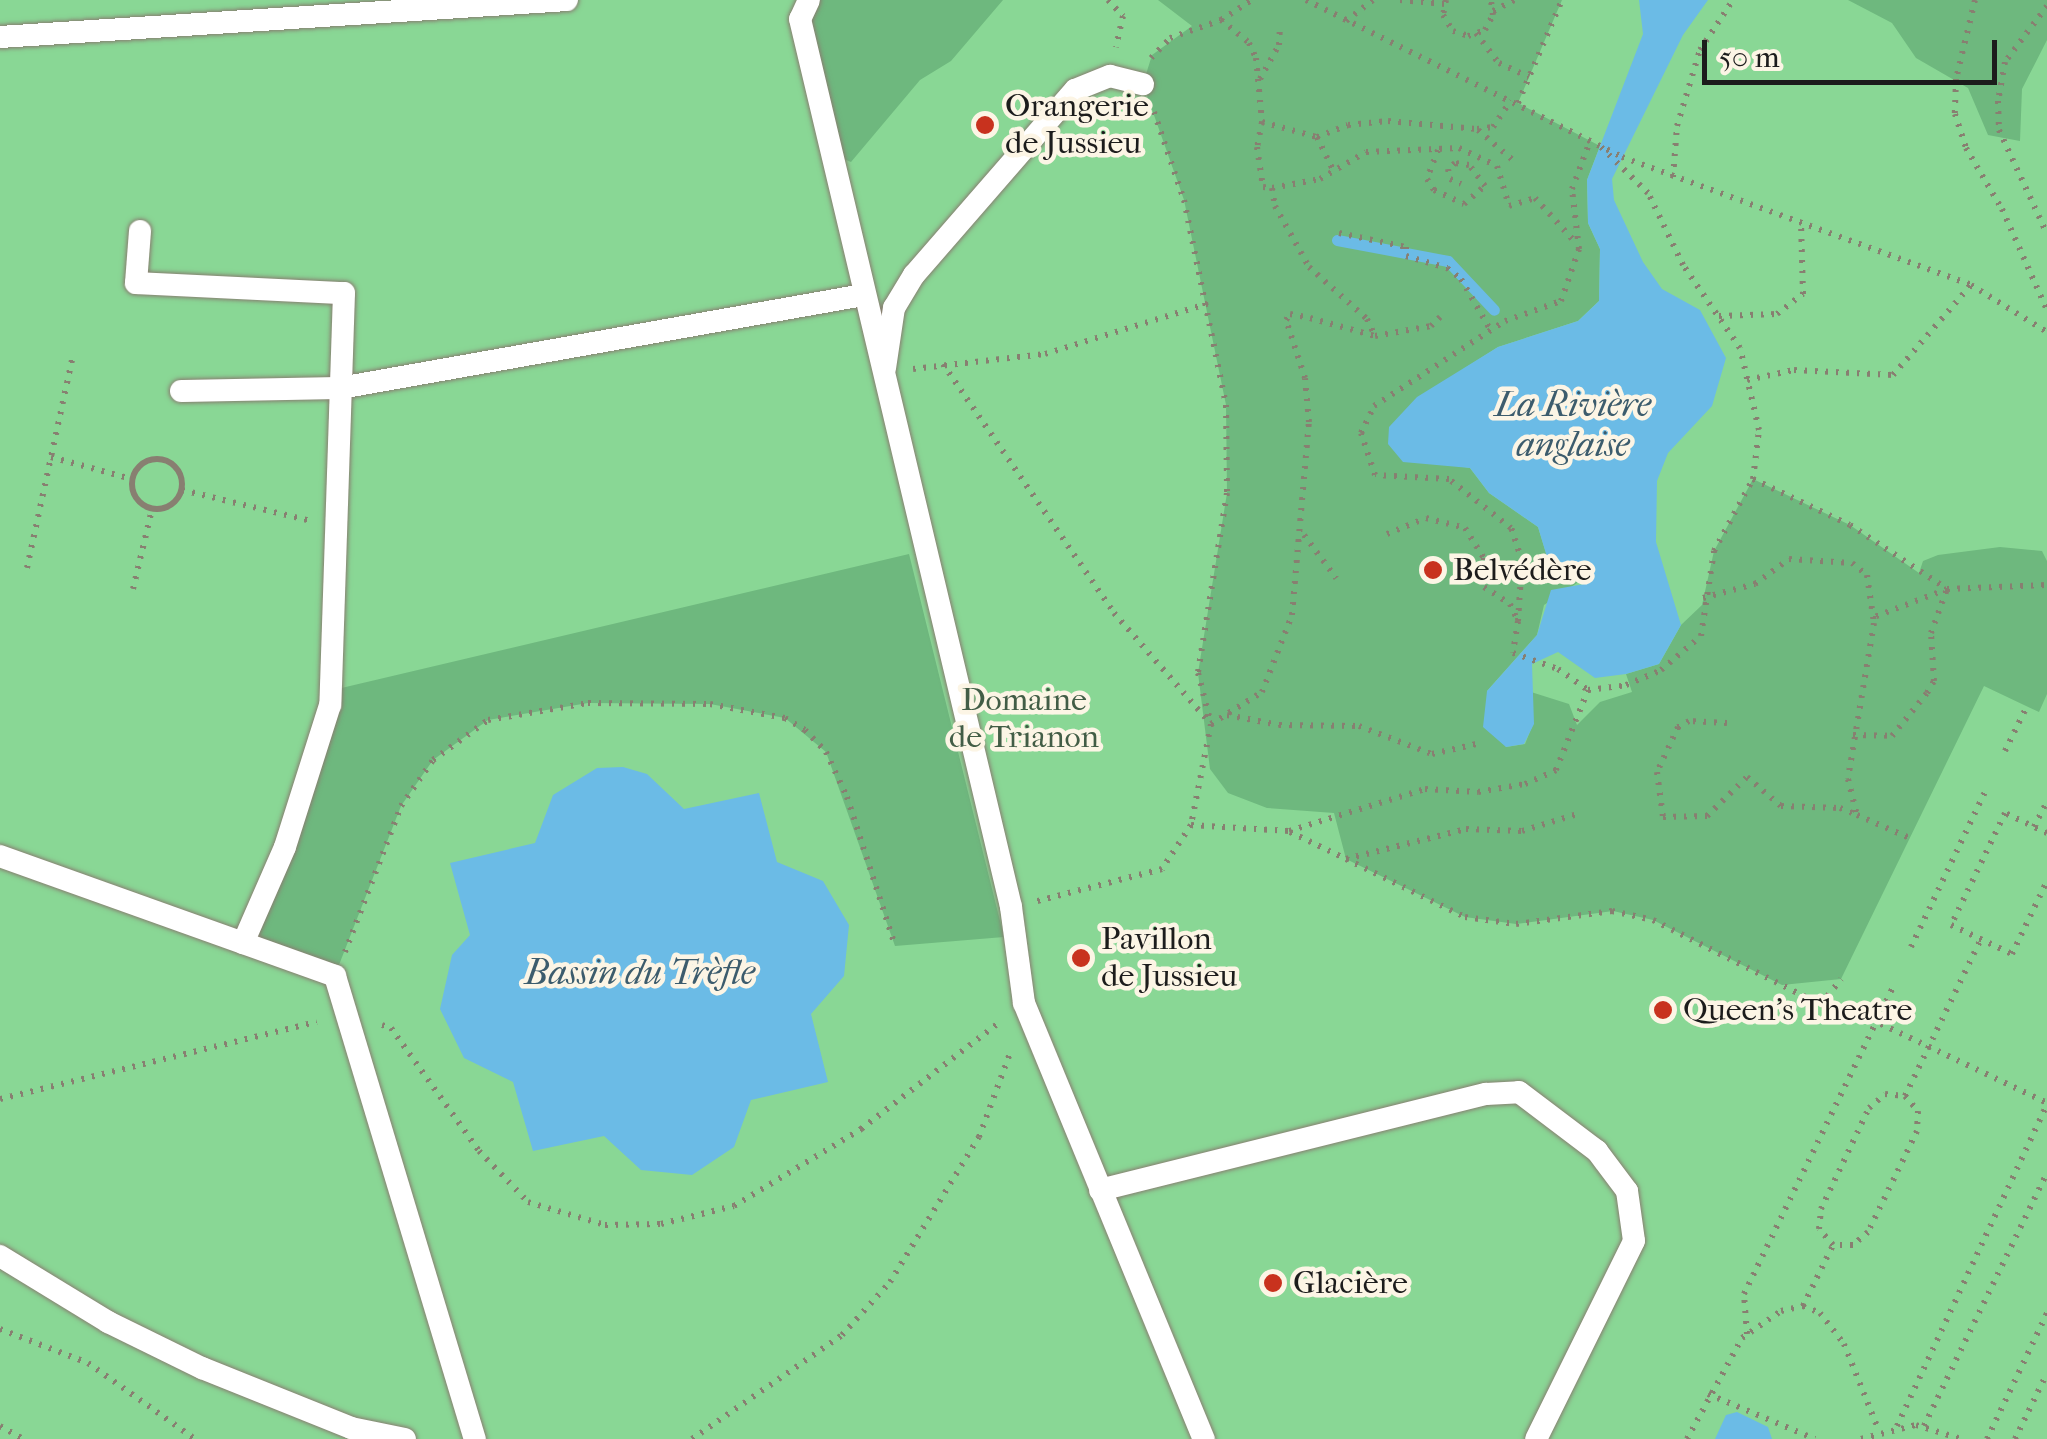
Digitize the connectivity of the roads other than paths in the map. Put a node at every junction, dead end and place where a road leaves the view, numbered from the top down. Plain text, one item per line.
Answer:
1 (567, 0) edge
2 (810, 0) edge
3 (0, 37) edge
4 (1143, 84) road end
5 (140, 231) dead end
6 (863, 295) junction
7 (884, 381) junction
8 (340, 388) junction
9 (181, 391) dead end
10 (0, 856) edge
11 (243, 943) junction
12 (1100, 1190) junction
13 (0, 1256) edge
14 (405, 1439) edge
15 (475, 1439) edge
16 (1204, 1439) edge
17 (1536, 1439) edge

1 - 3 lane
2 - 6 lane
4 - 7 lane
5 - 8 lane
6 - 7 lane
6 - 8 lane
7 - 12 lane
8 - 9 lane
8 - 11 lane
10 - 11 lane
11 - 15 lane
12 - 16 lane
12 - 17 lane
13 - 14 lane

